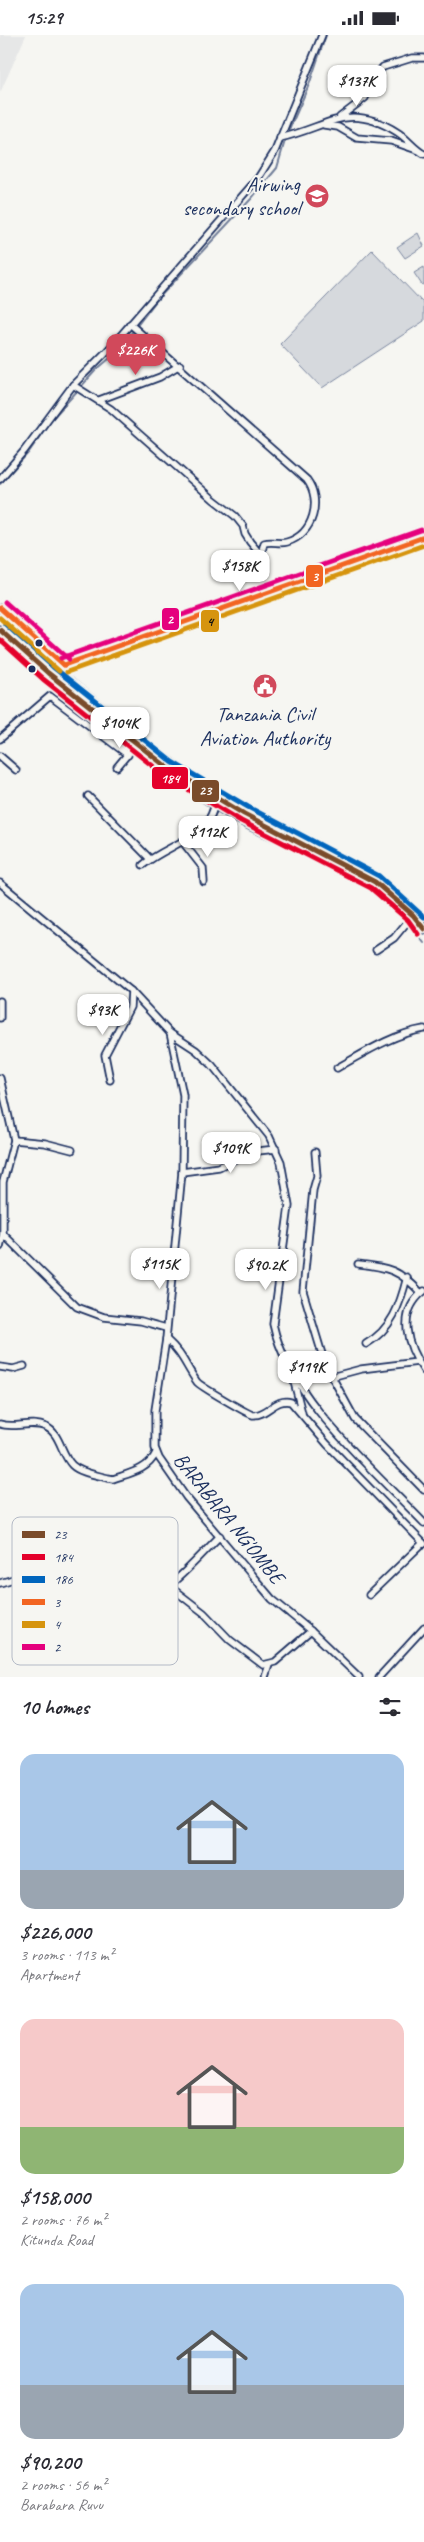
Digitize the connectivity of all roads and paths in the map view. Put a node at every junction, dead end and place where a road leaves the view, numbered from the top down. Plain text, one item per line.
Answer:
1 (322, 35) edge
2 (424, 58) edge
3 (338, 118) junction
4 (322, 125) junction
5 (280, 138) junction
6 (421, 153) edge
7 (130, 324) junction
8 (180, 365) junction
9 (73, 385) junction
10 (99, 400) junction
11 (0, 479) edge
12 (424, 537) edge
13 (0, 608) edge
14 (0, 630) edge
15 (64, 665) junction
16 (48, 673) junction
17 (0, 739) edge
18 (137, 743) junction
19 (128, 755) junction
20 (0, 756) edge
21 (117, 767) dead end
22 (16, 770) dead end
23 (88, 796) dead end
24 (216, 798) junction
25 (182, 841) junction
26 (150, 859) junction
27 (143, 865) dead end
28 (204, 882) dead end
29 (0, 883) edge
30 (412, 915) junction
31 (424, 929) edge
32 (376, 951) dead end
33 (131, 991) junction
34 (0, 1001) edge
35 (0, 1018) edge
36 (424, 1029) edge
37 (170, 1033) junction
38 (338, 1068) dead end
39 (0, 1078) edge
40 (110, 1080) dead end
41 (14, 1140) junction
42 (276, 1149) junction
43 (72, 1150) dead end
44 (315, 1152) dead end
45 (182, 1172) junction
46 (1, 1221) edge
47 (3, 1233) junction
48 (0, 1247) edge
49 (358, 1264) dead end
50 (407, 1277) junction
51 (423, 1292) edge
52 (166, 1328) junction
53 (166, 1339) junction
54 (366, 1344) dead end
55 (418, 1362) junction
56 (24, 1366) dead end
57 (0, 1367) edge
58 (424, 1371) edge
59 (293, 1375) junction
60 (331, 1377) junction
61 (303, 1415) junction
62 (0, 1425) edge
63 (156, 1453) junction
64 (424, 1491) edge
65 (424, 1523) edge
66 (220, 1536) junction
67 (423, 1543) edge
68 (178, 1577) edge
69 (12, 1579) edge
70 (0, 1583) edge
71 (178, 1593) edge
72 (369, 1595) dead end
73 (424, 1628) edge
74 (311, 1631) junction
75 (269, 1665) junction
76 (265, 1677) edge
77 (359, 1677) edge
78 (379, 1677) edge

1 - 5 street
2 - 3 street
3 - 4 street
3 - 6 street
4 - 5 street
4 - 6 street
5 - 7 street
7 - 8 street
7 - 9 street
8 - 10 street
8 - 10 street
9 - 10 street
9 - 11 street
12 - 15 street
13 - 15 street
14 - 16 main road
15 - 16 street
16 - 18 main road
17 - 19 street
18 - 19 street
18 - 24 main road
19 - 21 street
20 - 22 street
23 - 26 street
24 - 25 street
24 - 30 main road
25 - 26 street
25 - 28 street
26 - 27 street
29 - 33 street
30 - 31 main road
30 - 32 street
33 - 37 street
33 - 40 street
34 - 35 street
36 - 38 street
37 - 42 street
37 - 45 street, BARABARA NG'OMBE
39 - 41 street
41 - 43 street
41 - 46 street
42 - 45 street
42 - 59 street
44 - 60 street
45 - 52 street, BARABARA NG'OMBE
46 - 47 street
47 - 48 street
47 - 52 street
49 - 50 street
50 - 51 street
50 - 54 street
51 - 55 street
52 - 53 street, BARABARA NG'OMBE
53 - 61 street
53 - 63 street, BARABARA NG'OMBE
55 - 58 street
55 - 60 street
56 - 57 street
59 - 61 street
59 - 65 street
60 - 64 street
61 - 67 street
62 - 63 street
63 - 66 street, BARABARA NG'OMBE
66 - 68 street
66 - 74 street, BARABARA NG'OMBE
67 - 72 street
69 - 70 street
71 - 75 street
73 - 78 street
74 - 75 street
74 - 77 street, BARABARA NG'OMBE
75 - 76 street

